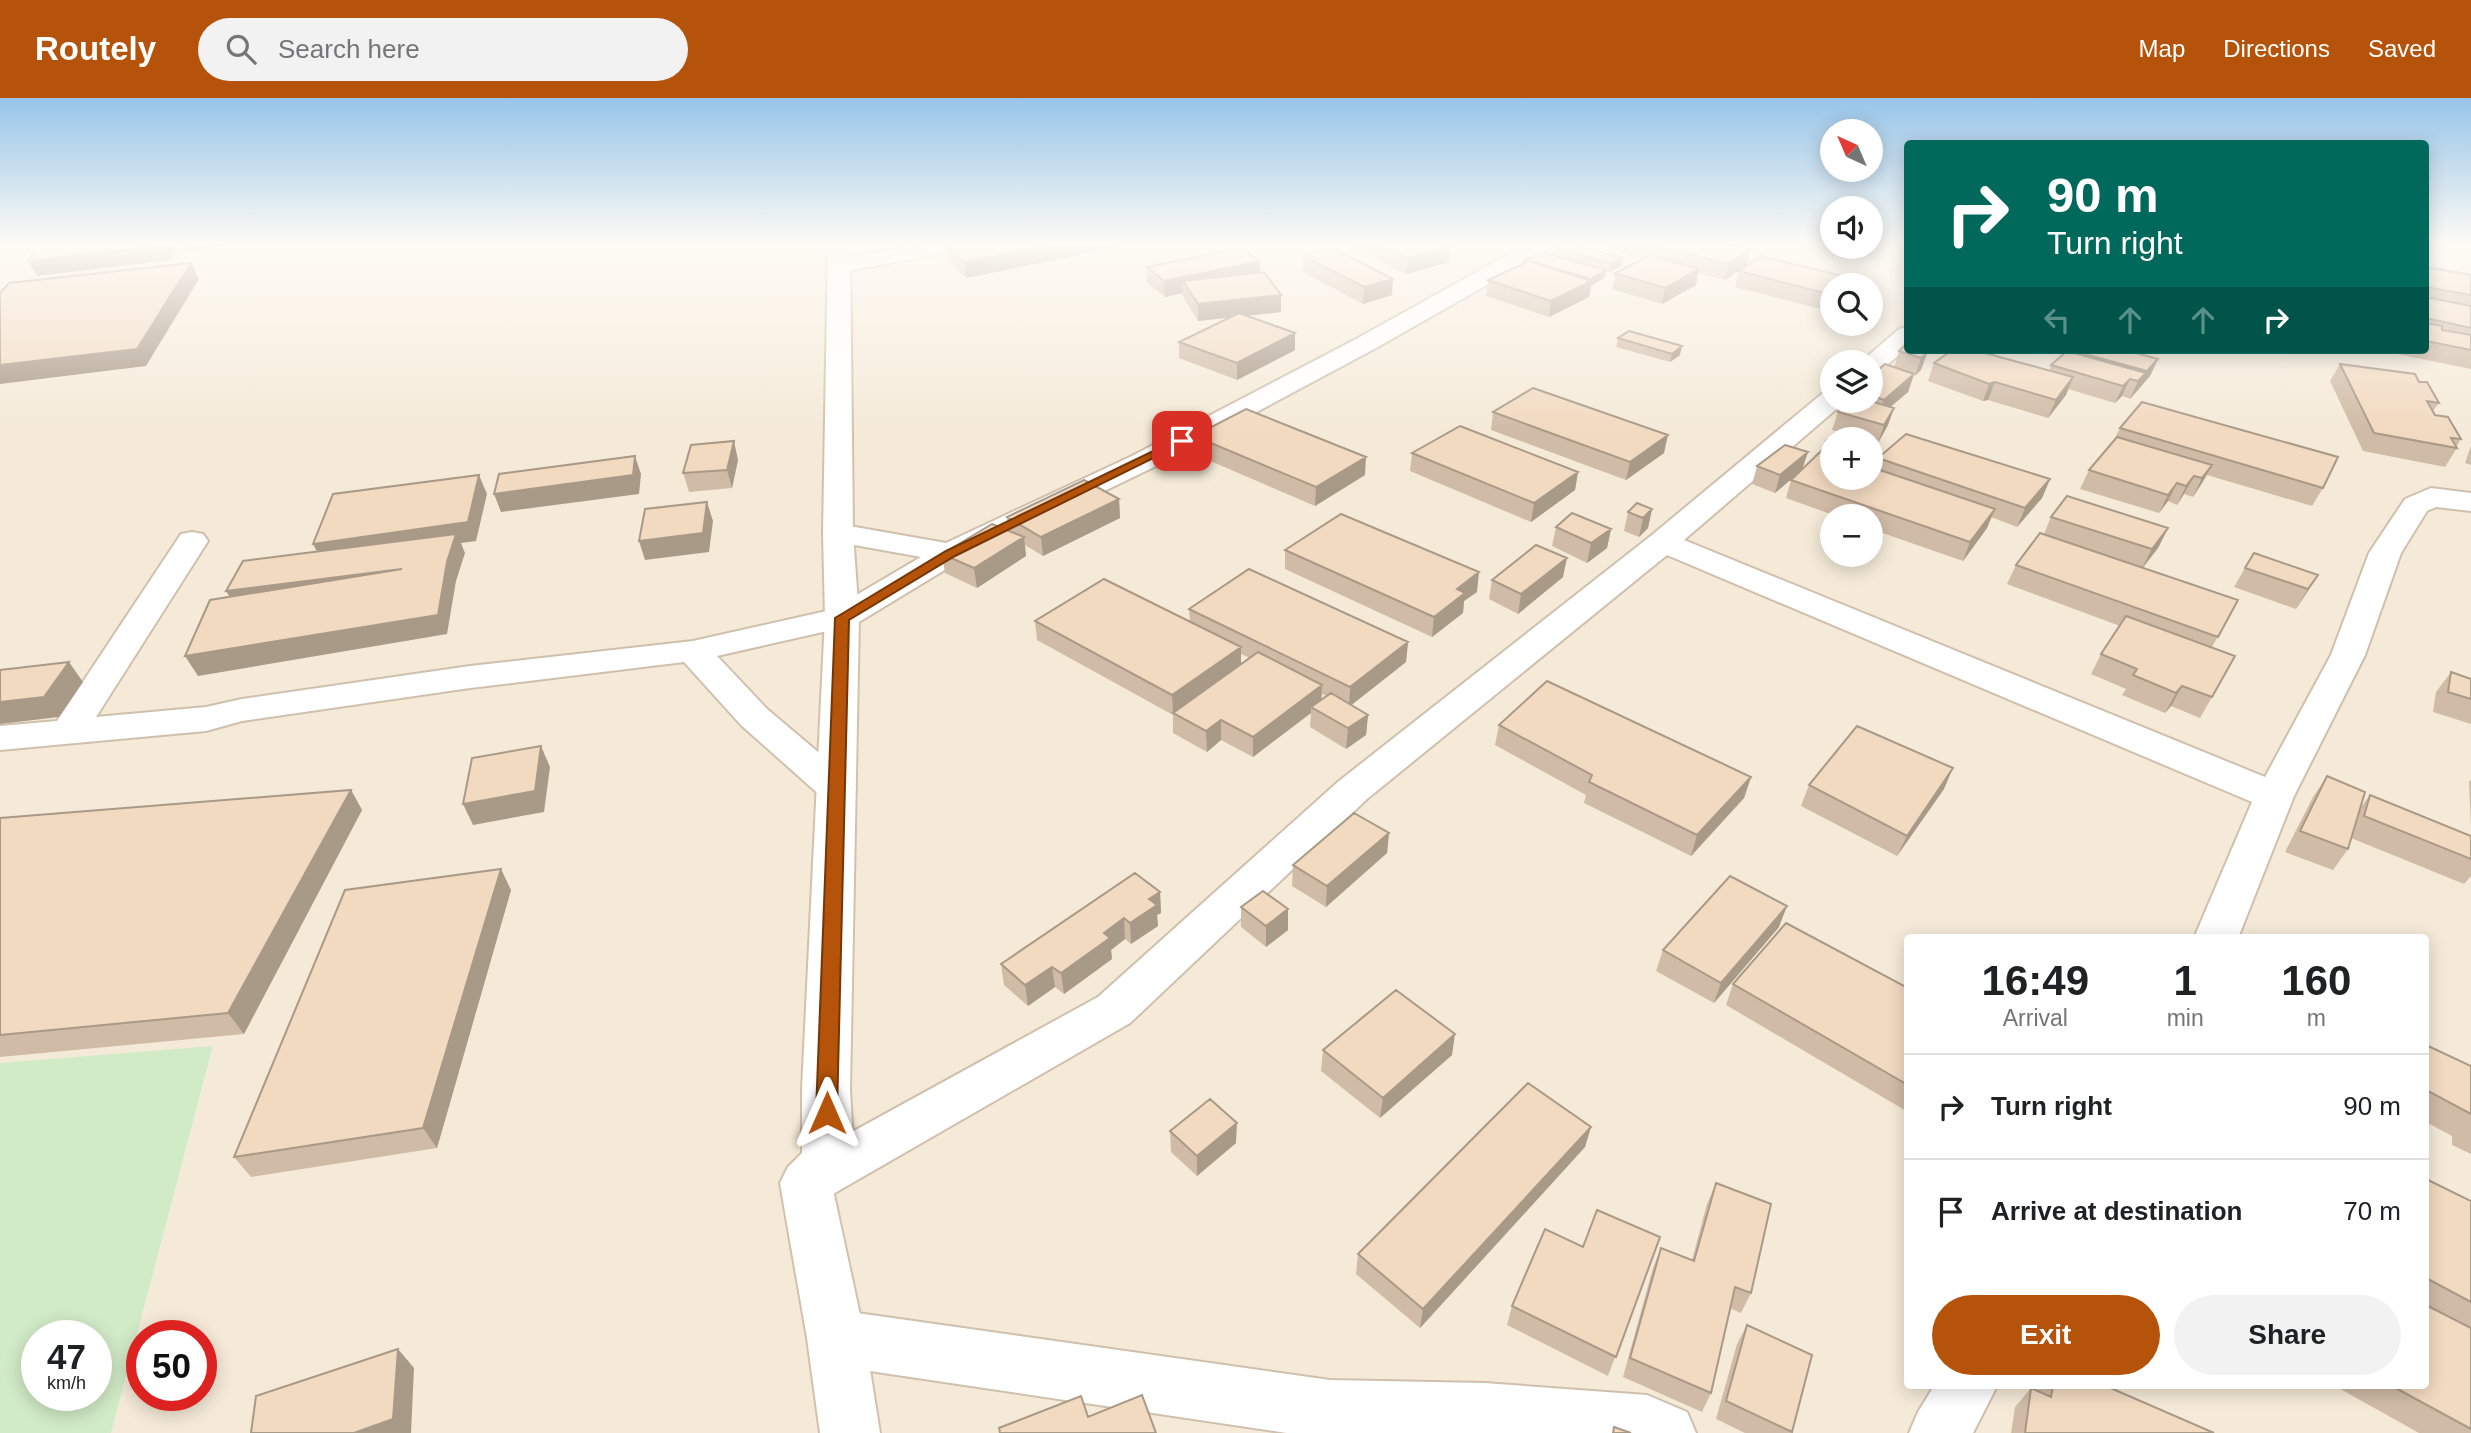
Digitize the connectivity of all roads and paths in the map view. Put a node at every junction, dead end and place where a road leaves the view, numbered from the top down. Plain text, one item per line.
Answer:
1 (839, 306) edge
2 (1432, 306) edge
3 (1904, 337) edge
4 (1883, 356) edge
5 (1820, 409) edge
6 (2471, 502) edge
7 (838, 533) junction
8 (192, 541) dead end
9 (1663, 542) junction
10 (950, 554) junction
11 (842, 618) junction
12 (693, 651) junction
13 (69, 731) junction
14 (0, 738) edge
15 (836, 788) junction
16 (2274, 796) junction
17 (2218, 934) edge
18 (806, 1183) junction
19 (836, 1338) junction
20 (1966, 1389) edge
21 (850, 1433) edge
22 (1666, 1433) edge
23 (1939, 1433) edge

1 - 7 street
2 - 10 street
3 - 4 street
5 - 9 street
6 - 16 street
7 - 10 street
7 - 11 street
8 - 13 street
9 - 16 street
9 - 18 street
10 - 11 street
11 - 12 street
11 - 15 street
12 - 13 street
12 - 15 street
13 - 14 street
15 - 18 street
16 - 17 street
18 - 19 street
19 - 21 street
19 - 22 street
20 - 23 street

